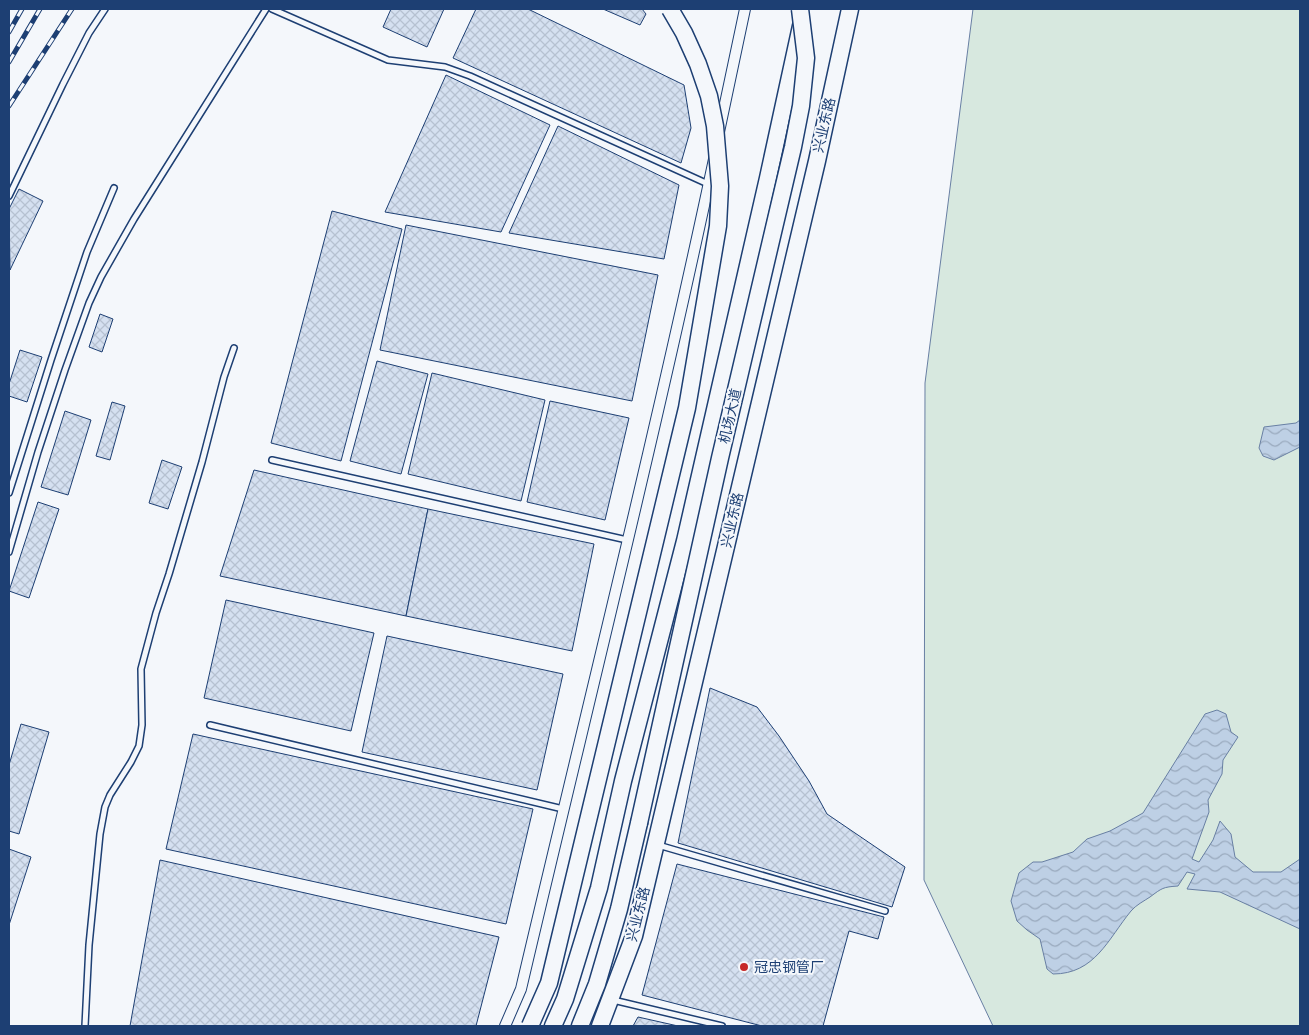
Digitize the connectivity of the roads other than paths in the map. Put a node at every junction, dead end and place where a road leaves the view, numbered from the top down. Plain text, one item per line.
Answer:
1 (105, 9) edge
2 (266, 9) edge
3 (272, 9) edge
4 (670, 9) edge
5 (746, 9) edge
6 (800, 9) edge
7 (804, 9) edge
8 (850, 9) edge
9 (708, 184) junction
10 (114, 188) dead end
11 (9, 196) edge
12 (234, 348) dead end
13 (272, 460) dead end
14 (9, 493) edge
15 (628, 540) junction
16 (9, 552) edge
17 (210, 724) dead end
18 (564, 810) junction
19 (655, 844) junction
20 (885, 911) dead end
21 (610, 1000) junction
22 (85, 1026) edge
23 (505, 1026) edge
24 (530, 1026) edge
25 (553, 1026) edge
26 (580, 1026) edge
27 (600, 1026) edge
28 (722, 1026) edge

1 - 11 lane
2 - 16 lane
3 - 9 lane
4 - 24 main road, bridge
5 - 9 street
6 - 26 main road, 机场大道, bridge
7 - 25 main road
8 - 19 main road, 兴业东路
9 - 15 street
10 - 14 lane
12 - 22 lane
13 - 15 lane
15 - 18 street
17 - 18 lane
18 - 23 street
19 - 20 lane
19 - 21 main road, 兴业东路
21 - 27 main road, 兴业东路
21 - 28 lane

